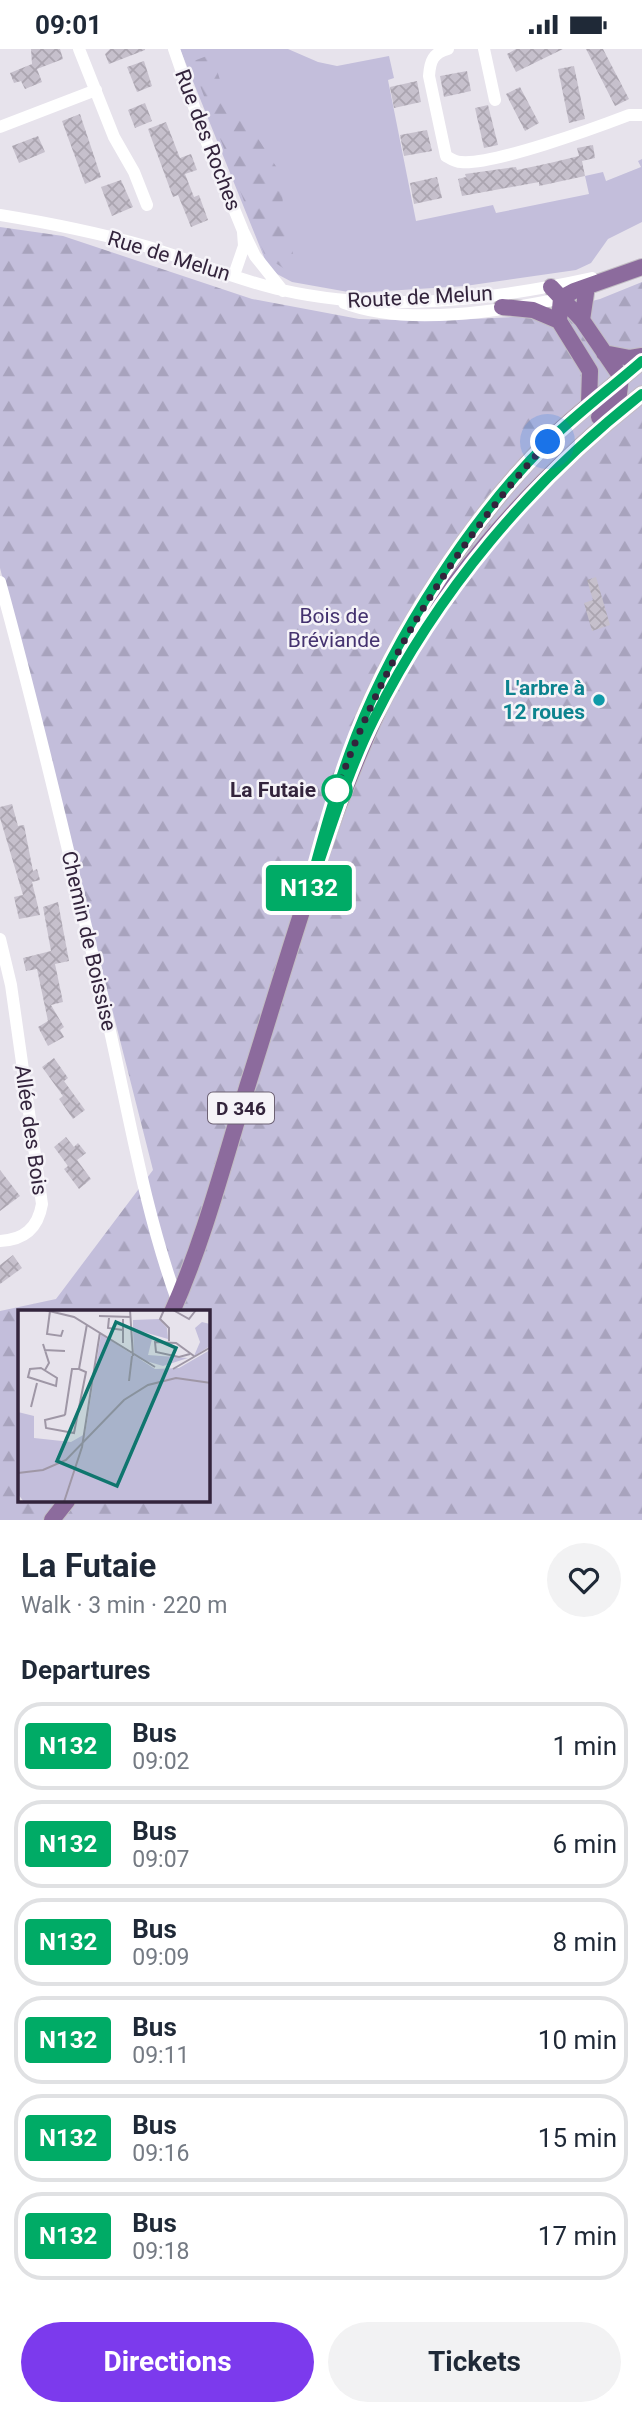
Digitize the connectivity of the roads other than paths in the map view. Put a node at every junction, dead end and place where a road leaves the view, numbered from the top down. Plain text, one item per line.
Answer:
1 (79, 49) edge
2 (174, 49) edge
3 (448, 49) edge
4 (484, 49) edge
5 (96, 90) junction
6 (495, 100) dead end
7 (642, 115) edge
8 (0, 127) edge
9 (147, 205) dead end
10 (0, 215) edge
11 (243, 231) junction
12 (256, 256) junction
13 (642, 260) edge
14 (642, 267) edge
15 (642, 274) edge
16 (234, 275) junction
17 (255, 282) junction
18 (557, 290) junction
19 (283, 291) junction
20 (586, 293) junction
21 (337, 300) junction
22 (502, 307) junction
23 (582, 320) junction
24 (559, 321) junction
25 (604, 353) junction
26 (642, 359) edge
27 (590, 371) junction
28 (615, 387) junction
29 (642, 393) edge
30 (589, 403) junction
31 (467, 568) junction
32 (0, 582) edge
33 (305, 903) junction
34 (0, 939) edge
35 (0, 1241) edge
36 (174, 1306) edge
37 (65, 1503) edge
38 (52, 1520) edge

1 - 5 street
2 - 11 street, Rue des Roches
3 - 7 street
4 - 6 street
5 - 8 street
5 - 9 street
10 - 16 street, Rue de Melun
11 - 12 street, Rue des Roches
11 - 16 street, Rue des Roches
12 - 17 street, Rue des Roches
12 - 19 street, Rue des Roches
13 - 18 street
14 - 18 main road
15 - 20 street
16 - 17 street, Rue de Melun
17 - 19 street, Rue de Melun
18 - 20 street
18 - 21 street, Route de Melun
18 - 22 street, Route de Melun
18 - 23 main road
18 - 24 main road
19 - 21 street, Rue de Melun
20 - 23 main road
21 - 22 street, Route de Melun
22 - 24 main road
23 - 25 main road
24 - 27 main road
25 - 26 main road
25 - 28 main road
26 - 28 main road, D 346
27 - 28 main road
27 - 30 main road
28 - 29 main road
28 - 30 main road, D 346
28 - 31 main road
29 - 31 main road, D 346
30 - 33 main road, D 346
31 - 33 main road, D 346
32 - 36 street, Chemin de Boissise
33 - 36 main road, D 346
34 - 35 street, Allée des Bois
37 - 38 main road

